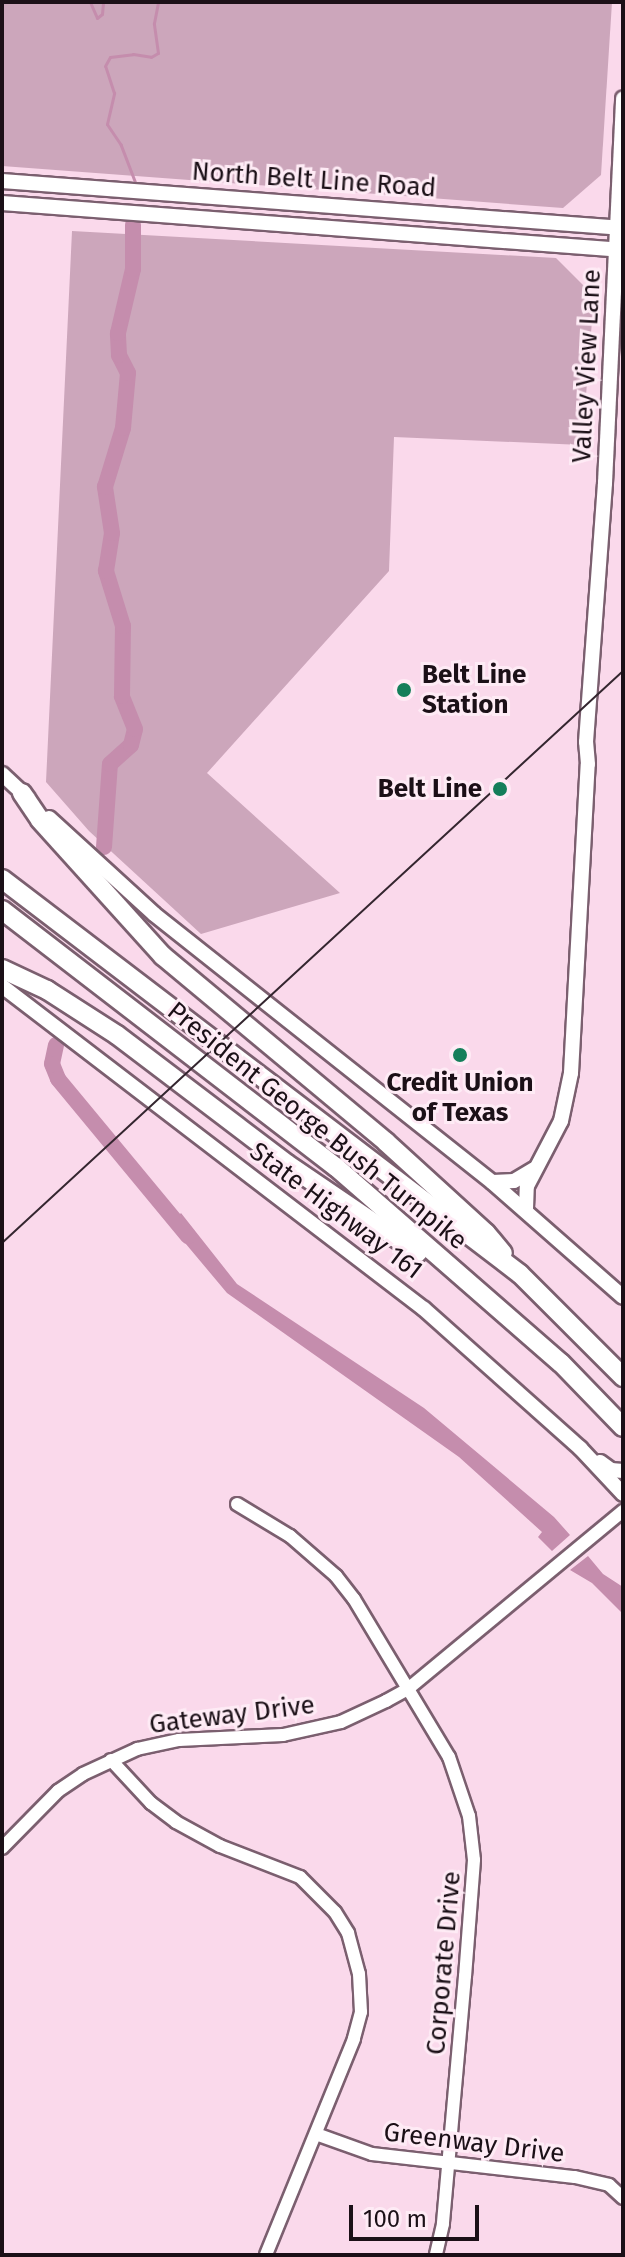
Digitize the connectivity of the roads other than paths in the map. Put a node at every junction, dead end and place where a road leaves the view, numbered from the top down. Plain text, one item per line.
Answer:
1 (623, 98) edge
2 (2, 181) edge
3 (2, 203) edge
4 (620, 228) edge
5 (620, 250) edge
6 (2, 774) edge
7 (22, 793) junction
8 (2, 879) edge
9 (2, 910) edge
10 (2, 969) edge
11 (2, 986) edge
12 (534, 1169) junction
13 (492, 1182) junction
14 (526, 1209) junction
15 (520, 1274) junction
16 (623, 1297) edge
17 (503, 1313) junction
18 (623, 1377) edge
19 (623, 1427) edge
20 (580, 1448) junction
21 (623, 1471) edge
22 (623, 1494) edge
23 (237, 1504) dead end
24 (623, 1511) edge
25 (409, 1688) junction
26 (111, 1760) junction
27 (2, 1848) edge
28 (316, 2134) junction
29 (448, 2164) junction
30 (623, 2198) edge
31 (266, 2255) edge
32 (436, 2255) edge

1 - 4 main road, Valley View Lane
2 - 4 main road, North Belt Line Road
3 - 5 main road, North Belt Line Road
4 - 5 main road, Valley View Lane
5 - 12 main road, Valley View Lane
6 - 7 main road
7 - 13 main road
7 - 15 highway
8 - 15 highway, President George Bush Turnpike
9 - 17 highway, President George Bush Turnpike
10 - 17 highway
11 - 20 main road, State Highway 161
12 - 13 main road
12 - 14 main road, Valley View Lane
13 - 14 main road
14 - 16 main road
15 - 18 highway, President George Bush Turnpike
17 - 19 highway, President George Bush Turnpike
20 - 21 main road
20 - 22 main road, State Highway 161
23 - 25 street, Corporate Drive
24 - 25 street, Gateway Drive
25 - 26 street, Gateway Drive
25 - 29 street, Corporate Drive
26 - 27 street, Gateway Drive
26 - 28 street
28 - 29 street, Greenway Drive
28 - 31 street
29 - 30 street, Greenway Drive
29 - 32 street, Corporate Drive

